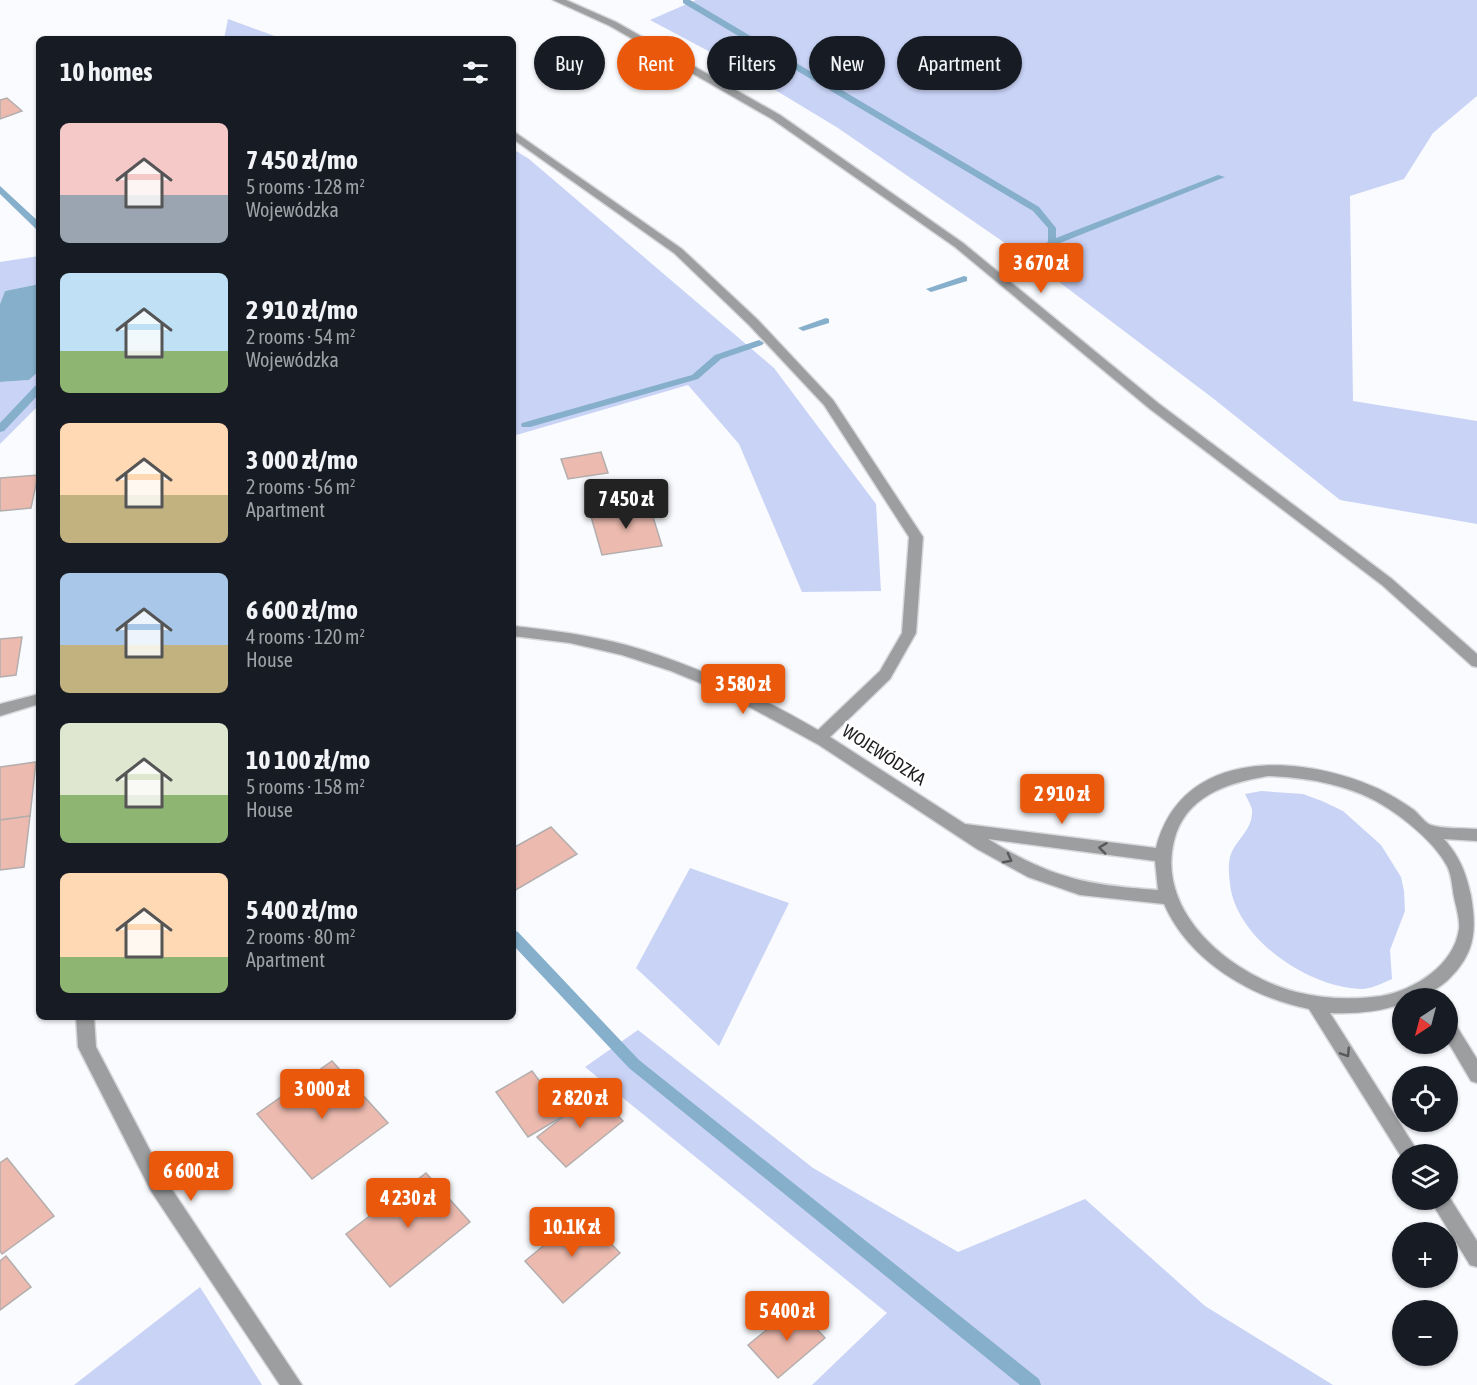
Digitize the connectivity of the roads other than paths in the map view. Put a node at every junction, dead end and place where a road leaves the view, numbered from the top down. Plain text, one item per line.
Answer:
1 (558, 0) edge
2 (516, 136) edge
3 (516, 631) edge
4 (1477, 662) edge
5 (36, 700) edge
6 (0, 710) edge
7 (820, 737) junction
8 (958, 830) junction
9 (1428, 831) junction
10 (1477, 835) edge
11 (1161, 855) junction
12 (1169, 898) junction
13 (1472, 917) edge
14 (1432, 988) edge
15 (1392, 1001) edge
16 (1315, 1004) junction
17 (85, 1020) edge
18 (1458, 1044) edge
19 (1477, 1075) edge
20 (1404, 1144) edge
21 (1446, 1210) edge
22 (1477, 1258) edge
23 (292, 1385) edge

1 - 4 street
2 - 7 street
3 - 7 street, WOJEWÓDZKA
5 - 6 street
7 - 8 street, WOJEWÓDZKA
11 -> 8 street, WOJEWÓDZKA
8 -> 12 street, WOJEWÓDZKA
9 - 10 street
9 - 11 street
9 - 13 street
11 - 12 street
12 - 16 street
13 - 14 street
15 - 16 street
16 -> 20 street
17 - 23 street
18 - 19 street
21 - 22 street

